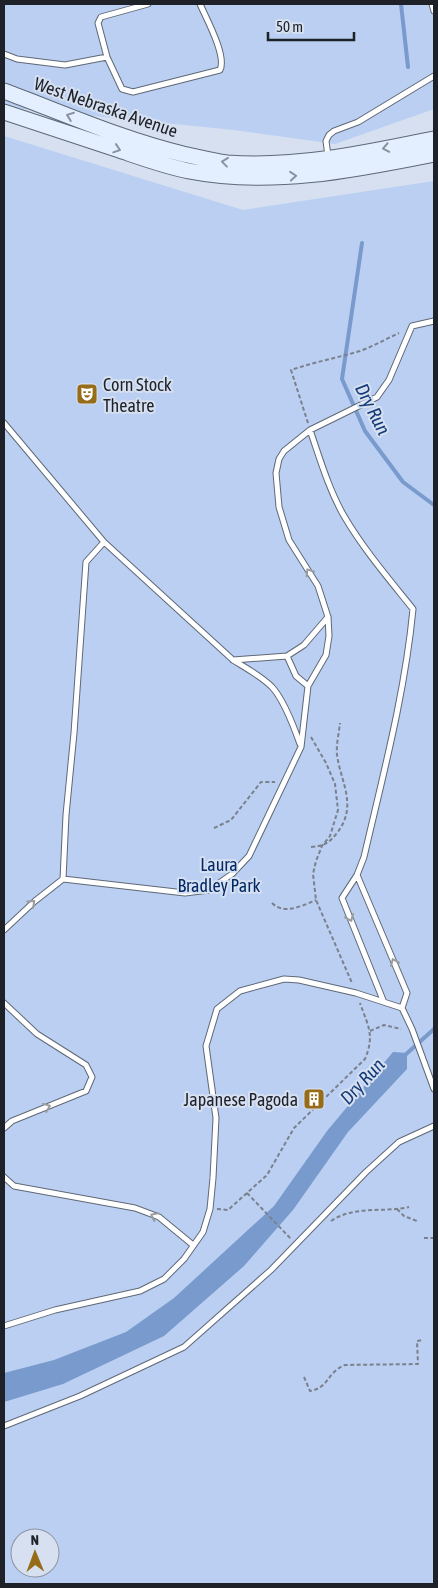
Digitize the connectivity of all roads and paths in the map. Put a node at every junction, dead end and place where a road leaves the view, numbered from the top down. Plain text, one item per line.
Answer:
1 (148, 4) edge
2 (200, 4) edge
3 (432, 4) edge
4 (434, 11) edge
5 (4, 54) edge
6 (106, 57) junction
7 (434, 76) edge
8 (4, 91) edge
9 (4, 112) edge
10 (434, 139) edge
11 (434, 154) edge
12 (328, 159) junction
13 (434, 321) edge
14 (412, 326) junction
15 (4, 423) edge
16 (310, 430) junction
17 (104, 542) junction
18 (328, 617) junction
19 (287, 656) junction
20 (233, 660) junction
21 (308, 686) junction
22 (340, 723) dead end
23 (308, 733) dead end
24 (301, 747) junction
25 (285, 782) junction
26 (214, 828) dead end
27 (322, 846) junction
28 (311, 847) dead end
29 (357, 876) junction
30 (63, 879) junction
31 (316, 900) junction
32 (272, 903) dead end
33 (4, 930) edge
34 (356, 993) junction
35 (383, 1000) junction
36 (4, 1003) edge
37 (402, 1008) junction
38 (401, 1029) dead end
39 (370, 1031) junction
40 (434, 1089) edge
41 (434, 1126) edge
42 (4, 1128) edge
43 (4, 1177) edge
44 (248, 1194) junction
45 (409, 1207) dead end
46 (210, 1209) junction
47 (397, 1209) junction
48 (417, 1221) dead end
49 (326, 1225) dead end
50 (285, 1233) dead end
51 (424, 1238) dead end
52 (434, 1238) edge
53 (193, 1245) junction
54 (4, 1326) edge
55 (423, 1340) dead end
56 (304, 1377) dead end
57 (4, 1426) edge

1 - 6 lane
2 - 6 lane
3 - 4 lane
5 - 6 lane
7 - 12 lane
12 -> 8 main road, West Nebraska Avenue
9 -> 11 main road, West Nebraska Avenue
10 -> 12 main road, West Nebraska Avenue
13 - 14 lane
14 - 16 lane
14 - 16 path
15 - 17 lane
18 -> 16 lane
16 - 29 lane
17 - 20 lane
17 - 30 lane
18 - 19 lane
18 - 21 lane
19 - 20 lane
19 - 21 lane
20 - 24 lane
21 - 24 lane
22 - 27 path
23 - 27 path
24 - 25 lane
25 - 26 path
25 - 30 lane
27 - 28 path
27 - 31 path
29 -> 35 lane
37 -> 29 lane
33 -> 30 lane
31 - 32 path
31 - 34 path
34 - 35 lane
34 - 39 path
34 - 46 lane
35 - 37 lane
42 -> 36 lane
37 - 40 lane
38 - 39 path
39 - 44 path
41 - 57 lane
53 -> 43 lane
44 - 46 path
44 - 50 path
45 - 47 path
46 - 53 lane
47 - 48 path
47 - 49 path
51 - 52 path
53 - 54 lane
55 - 56 path

